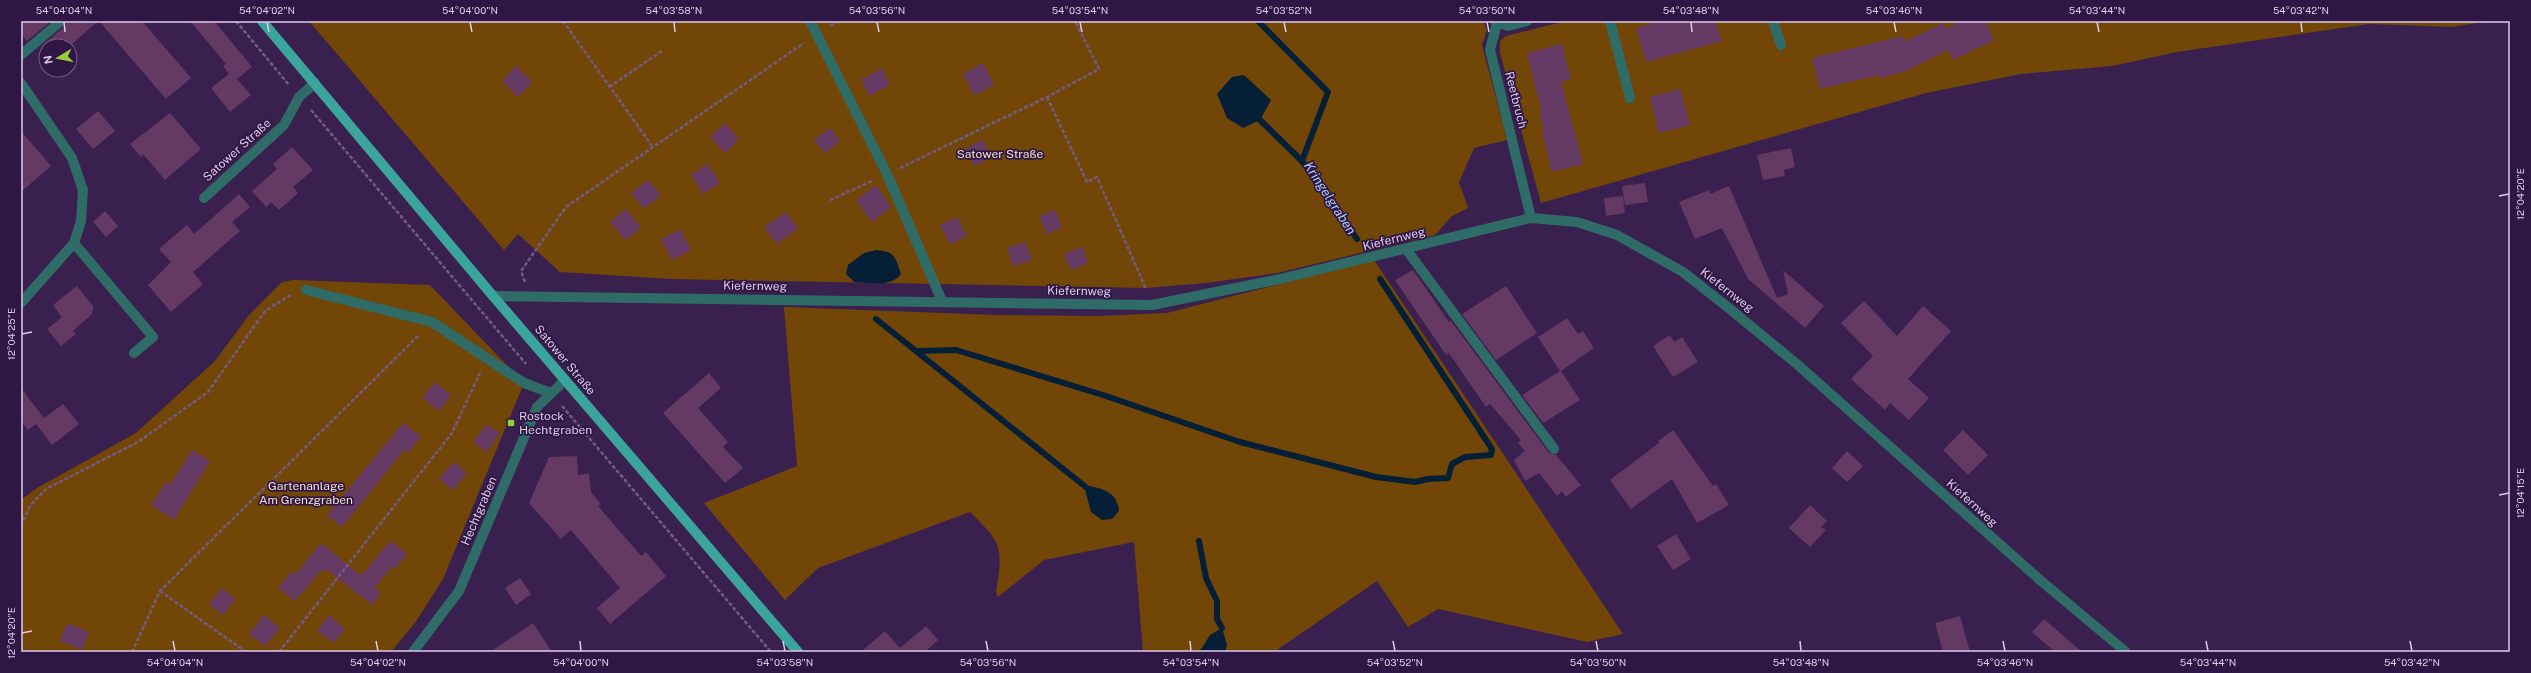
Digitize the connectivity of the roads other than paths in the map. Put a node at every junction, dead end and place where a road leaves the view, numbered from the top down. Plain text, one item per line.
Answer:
1 (61, 21) edge
2 (262, 21) edge
3 (810, 21) edge
4 (1527, 21) edge
5 (1610, 21) edge
6 (1773, 21) edge
7 (1496, 22) edge
8 (1781, 45) dead end
9 (21, 55) edge
10 (21, 83) edge
11 (314, 84) junction
12 (1630, 98) dead end
13 (204, 198) dead end
14 (1531, 218) junction
15 (74, 243) junction
16 (1406, 249) junction
17 (306, 290) road end
18 (492, 296) junction
19 (942, 301) junction
20 (21, 303) edge
21 (134, 353) dead end
22 (565, 380) junction
23 (551, 393) junction
24 (1554, 449) dead end
25 (418, 650) edge
26 (798, 652) edge
27 (2126, 652) edge

1 - 9 street
2 - 11 main road, Satower Straße
3 - 19 street
4 - 7 street, Reetbruch
5 - 12 street
6 - 8 street
7 - 14 street, Reetbruch
10 - 15 street
11 - 13 street, Satower Straße
11 - 18 main road, Satower Straße
14 - 16 street, Kiefernweg
14 - 27 street, Kiefernweg
15 - 20 street
15 - 21 street
16 - 19 street, Kiefernweg
16 - 24 street
17 - 23 street
18 - 19 street, Kiefernweg
18 - 22 main road, Satower Straße
22 - 23 street, Hechtgraben
22 - 26 main road, Satower Straße
23 - 25 street, Hechtgraben

